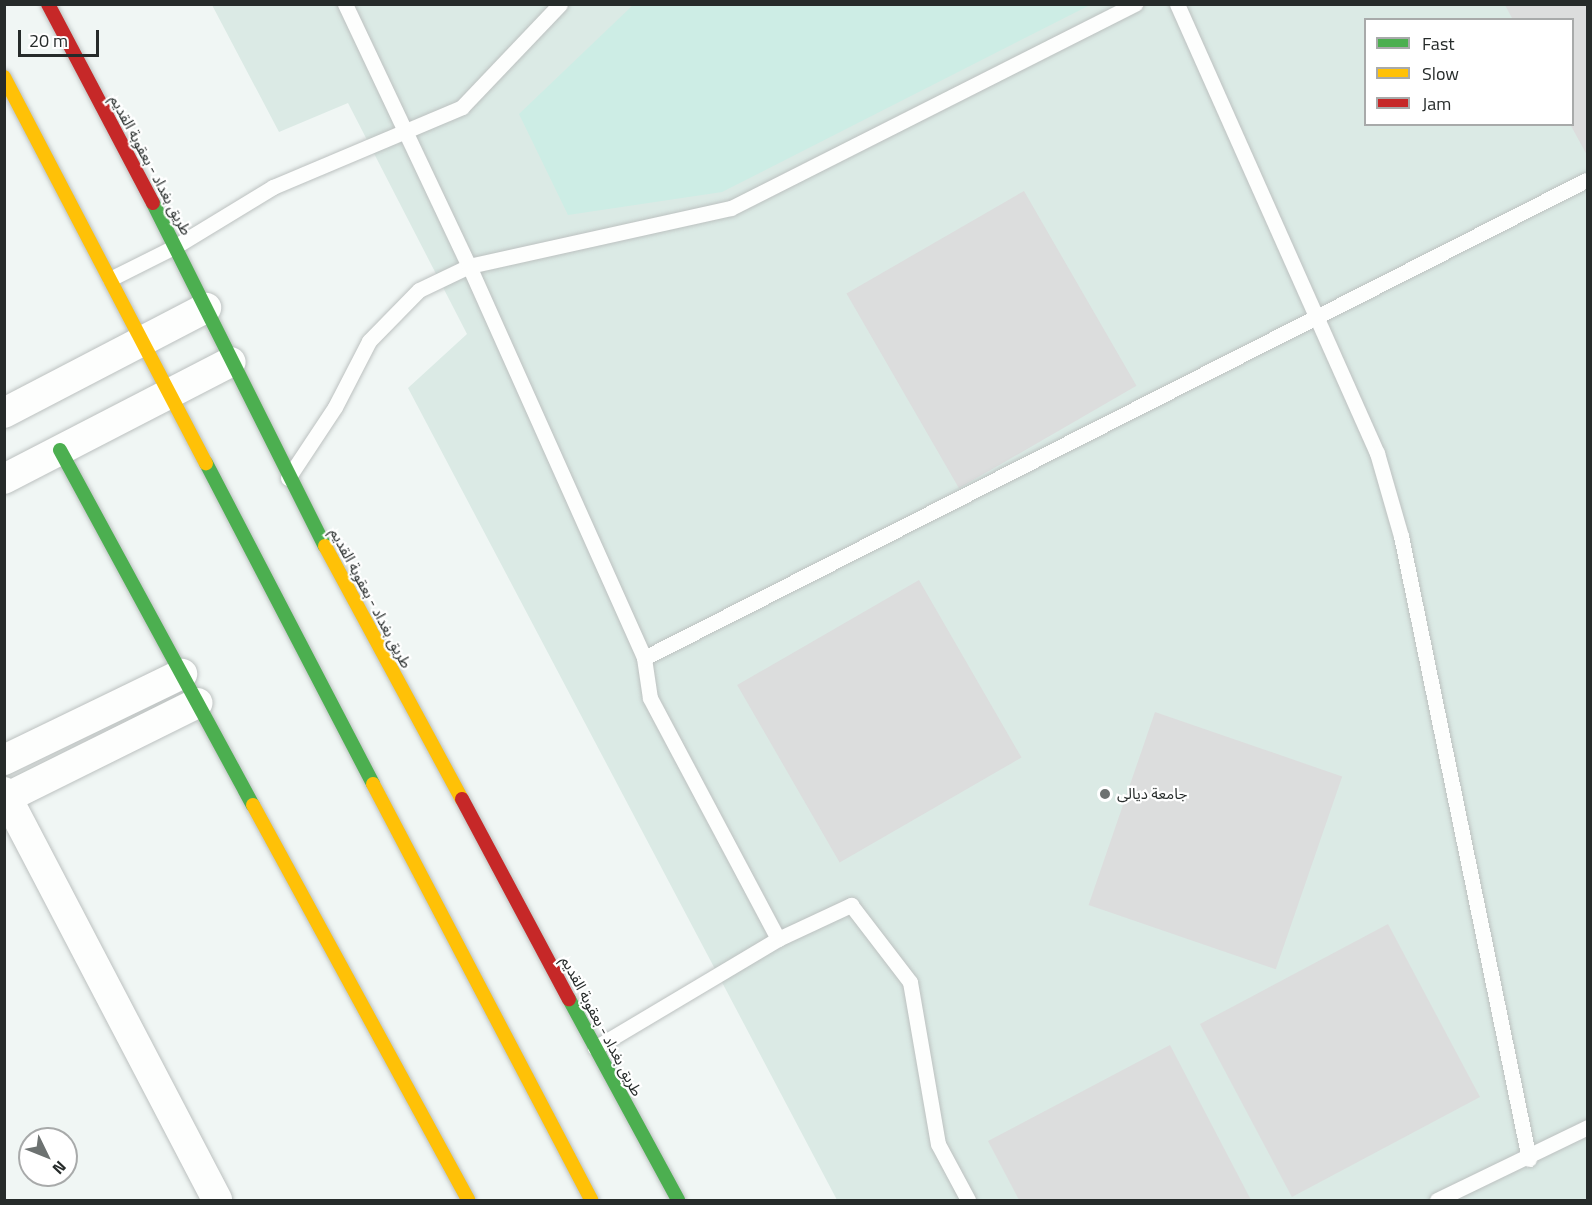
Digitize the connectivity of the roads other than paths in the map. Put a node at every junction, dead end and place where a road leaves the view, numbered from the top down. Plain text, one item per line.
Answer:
1 (48, 4) edge
2 (345, 4) edge
3 (560, 4) edge
4 (1135, 4) edge
5 (1177, 4) edge
6 (4, 77) edge
7 (405, 134) junction
8 (1586, 180) dead end
9 (176, 246) junction
10 (469, 266) junction
11 (110, 279) junction
12 (206, 308) junction
13 (1315, 317) junction
14 (141, 340) junction
15 (231, 362) junction
16 (169, 394) junction
17 (4, 413) edge
18 (60, 450) junction
19 (4, 478) edge
20 (288, 478) junction
21 (644, 658) junction
22 (182, 674) junction
23 (197, 703) junction
24 (4, 760) edge
25 (5, 796) edge
26 (778, 939) junction
27 (595, 1048) junction
28 (1587, 1127) edge
29 (1529, 1158) junction
30 (217, 1200) edge
31 (468, 1200) edge
32 (591, 1200) edge
33 (678, 1200) edge
34 (968, 1200) edge
35 (1437, 1200) edge

1 - 9 main road, طريق بغداد - بعقوبة القديم
2 - 7 lane
3 - 7 lane
4 - 10 lane
5 - 13 lane
6 - 11 main road
7 - 9 lane
7 - 10 lane
8 - 13 lane
9 - 11 lane
9 - 12 main road, طريق بغداد - بعقوبة القديم
10 - 20 lane
10 - 21 lane
11 - 14 main road
12 - 14 street
12 - 15 main road, طريق بغداد - بعقوبة القديم
13 - 21 lane
13 - 29 lane
14 - 16 main road
14 - 17 street
15 - 16 street
15 - 20 main road, طريق بغداد - بعقوبة القديم
16 - 18 street
16 - 32 main road
18 - 19 street
18 - 22 main road
20 - 27 main road, طريق بغداد - بعقوبة القديم
21 - 26 lane
22 - 23 main road
22 - 24 street
23 - 25 street
23 - 31 main road
25 - 30 street
26 - 27 lane
26 - 34 lane
27 - 33 main road, طريق بغداد - بعقوبة القديم
28 - 29 lane
29 - 35 lane

